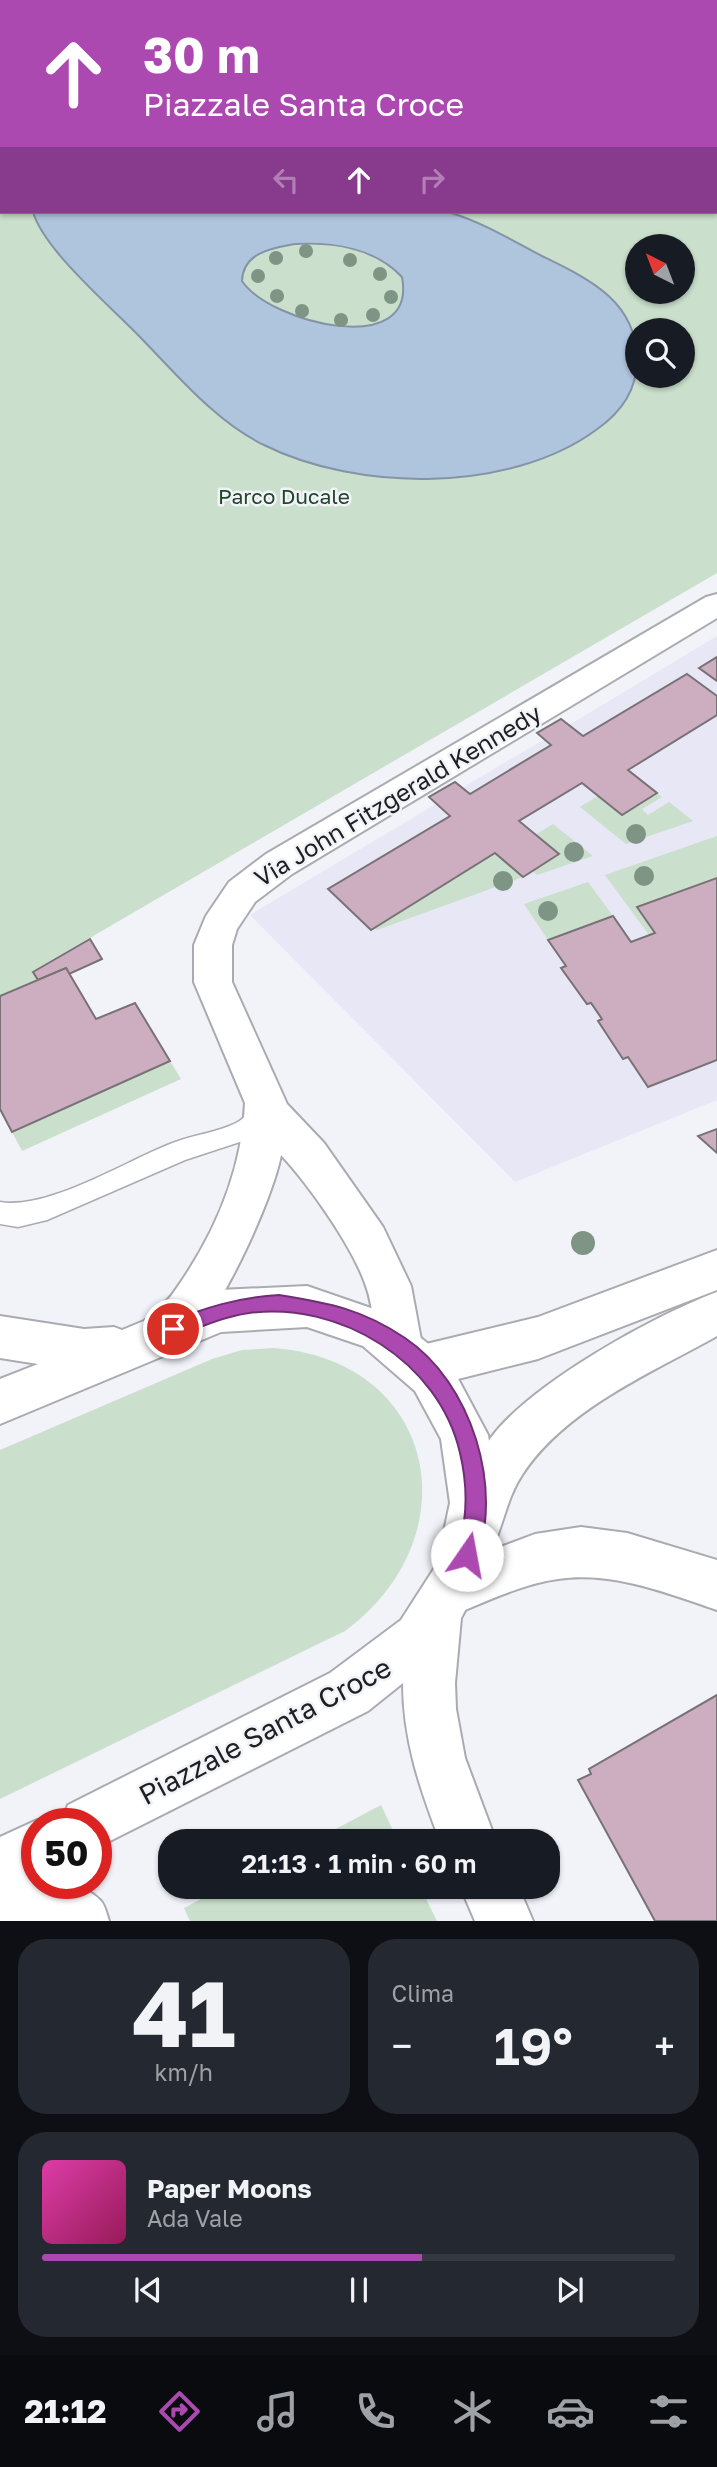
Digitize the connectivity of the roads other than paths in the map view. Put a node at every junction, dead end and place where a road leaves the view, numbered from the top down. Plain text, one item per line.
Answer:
1 (717, 604) edge
2 (265, 1104) junction
3 (0, 1213) edge
4 (717, 1270) edge
5 (717, 1313) edge
6 (157, 1336) junction
7 (0, 1337) edge
8 (397, 1346) junction
9 (0, 1402) edge
10 (717, 1585) edge
11 (453, 1588) junction
12 (112, 1811) edge
13 (463, 1829) edge
14 (21, 1856) edge
15 (0, 1867) edge
16 (494, 1899) edge
17 (0, 1901) edge
18 (81, 1921) edge
19 (505, 1921) edge

1 - 2 street, Via John Fitzgerald Kennedy
2 - 3 lane
2 - 6 street, Via John Fitzgerald Kennedy
2 - 8 street, Via John Fitzgerald Kennedy
4 - 8 street
5 - 11 street
6 - 7 street
6 - 8 street
6 - 9 street
8 - 11 street
10 - 11 street
11 - 12 street, Piazzale Santa Croce
11 - 13 street
14 - 15 street
16 - 19 street
17 - 18 street

